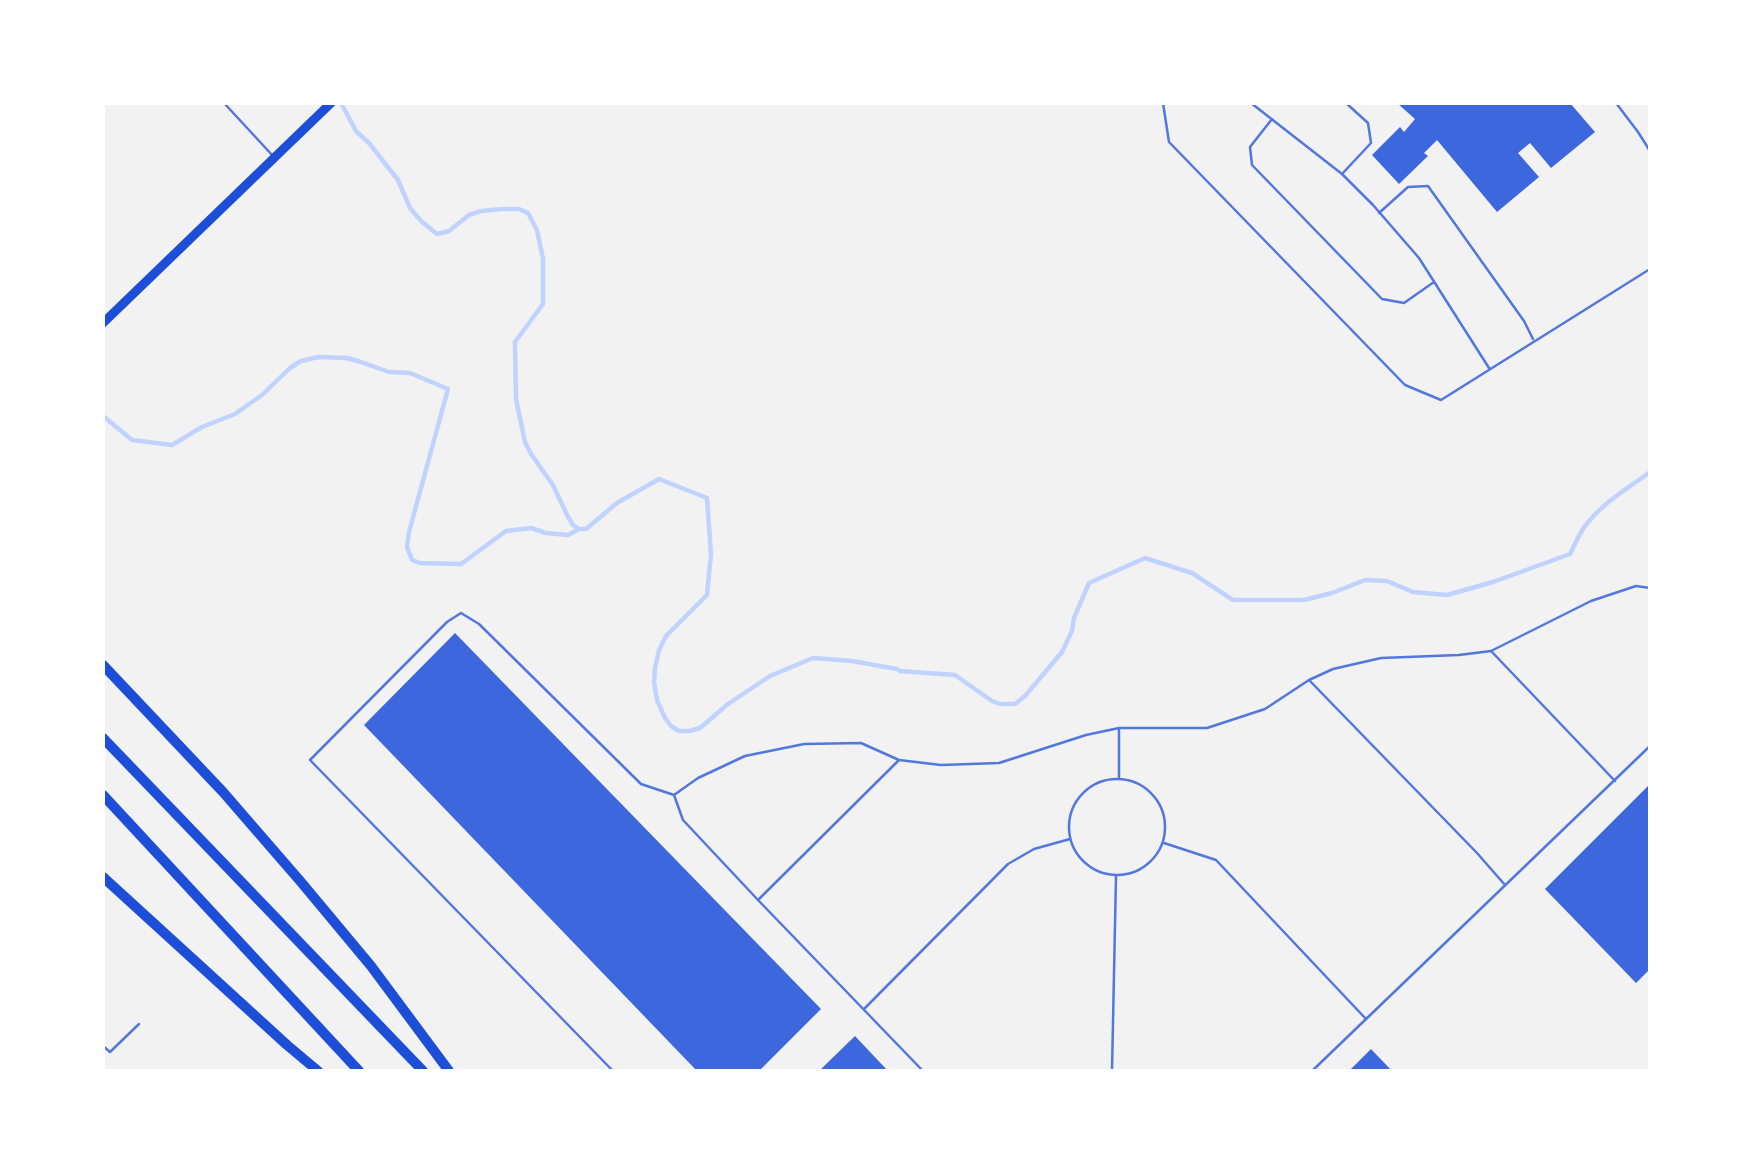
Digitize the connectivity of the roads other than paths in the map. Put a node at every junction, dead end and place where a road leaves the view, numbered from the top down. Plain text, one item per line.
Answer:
1 (224, 103) edge
2 (331, 103) edge
3 (1163, 103) edge
4 (1251, 103) edge
5 (1346, 103) edge
6 (1616, 103) edge
7 (1272, 119) junction
8 (1650, 151) edge
9 (275, 158) junction
10 (1342, 174) junction
11 (1379, 213) junction
12 (1650, 270) edge
13 (1434, 282) junction
14 (103, 323) edge
15 (1534, 341) junction
16 (1489, 368) junction
17 (1650, 588) edge
18 (1491, 651) junction
19 (103, 665) edge
20 (1309, 680) junction
21 (1119, 728) junction
22 (103, 738) edge
23 (1650, 746) edge
24 (899, 760) junction
25 (1119, 779) junction
26 (1615, 780) junction
27 (103, 795) edge
28 (674, 795) junction
29 (1070, 839) junction
30 (1164, 843) junction
31 (1116, 876) junction
32 (103, 877) edge
33 (1505, 885) junction
34 (758, 900) junction
35 (864, 1009) junction
36 (1367, 1019) junction
37 (139, 1024) dead end
38 (103, 1045) edge
39 (318, 1071) edge
40 (359, 1071) edge
41 (424, 1071) edge
42 (449, 1071) edge
43 (613, 1071) edge
44 (923, 1071) edge
45 (1112, 1071) edge
46 (1312, 1071) edge

1 - 9 lane
2 - 9 main road
3 - 16 lane
4 - 7 lane
5 - 10 lane
6 - 8 lane
7 - 10 lane
7 - 13 lane
9 - 14 main road
10 - 11 lane
11 - 13 lane
11 - 15 lane
12 - 15 lane
13 - 16 lane
15 - 16 lane
17 - 18 lane
18 - 20 lane
18 - 26 lane
19 - 42 highway
20 - 21 lane
20 - 33 lane
21 - 24 lane
21 - 25 lane
22 - 41 highway
23 - 26 lane
24 - 28 lane
24 - 34 lane
25 - 29 lane
25 - 30 lane
26 - 33 lane
27 - 40 highway
28 - 34 lane
28 - 43 lane
29 - 31 lane
29 - 35 lane
30 - 31 lane
30 - 36 lane
31 - 45 lane
32 - 39 highway
33 - 36 lane
34 - 35 lane
35 - 44 lane
36 - 46 lane
37 - 38 lane

